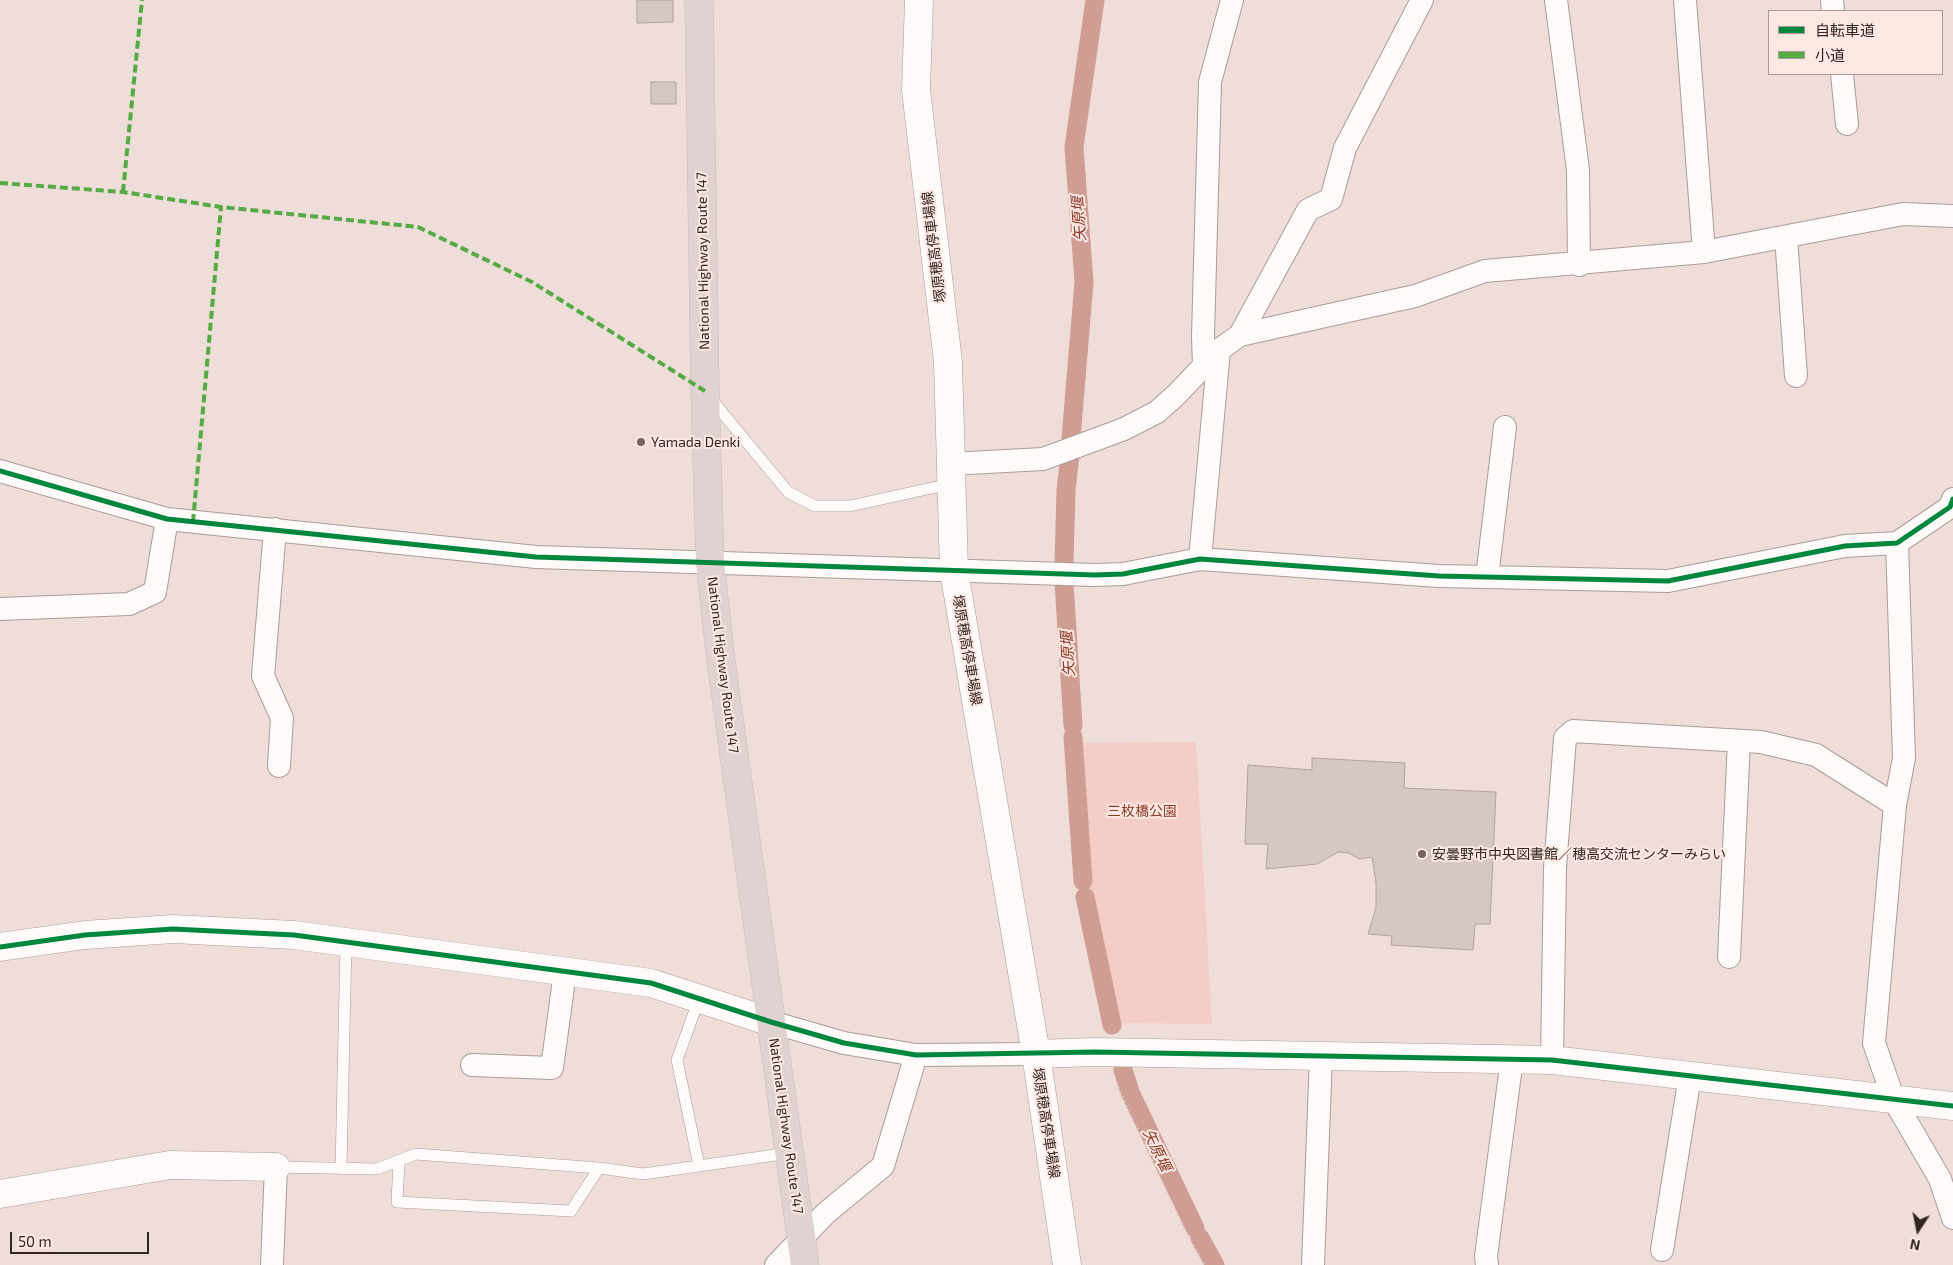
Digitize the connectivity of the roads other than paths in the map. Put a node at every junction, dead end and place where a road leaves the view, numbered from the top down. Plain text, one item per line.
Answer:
1 (699, 0) edge
2 (919, 0) edge
3 (1232, 0) edge
4 (1422, 0) edge
5 (1556, 0) edge
6 (1685, 0) edge
7 (1842, 75) edge
8 (1847, 124) dead end
9 (1953, 216) edge
10 (1786, 237) junction
11 (1704, 252) junction
12 (1579, 264) junction
13 (1240, 335) junction
14 (1219, 350) junction
15 (1204, 366) junction
16 (1796, 376) dead end
17 (705, 392) junction
18 (1506, 427) dead end
19 (0, 471) edge
20 (950, 474) junction
21 (1953, 499) edge
22 (167, 519) junction
23 (275, 529) junction
24 (1897, 543) junction
25 (1200, 558) junction
26 (710, 562) junction
27 (954, 571) junction
28 (1487, 577) junction
29 (0, 609) edge
30 (1739, 741) junction
31 (279, 766) dead end
32 (1895, 805) junction
33 (346, 942) junction
34 (0, 947) edge
35 (1729, 957) dead end
36 (565, 972) junction
37 (699, 999) junction
38 (771, 1022) junction
39 (1036, 1054) junction
40 (916, 1055) junction
41 (1321, 1056) junction
42 (1512, 1060) junction
43 (1552, 1060) junction
44 (472, 1065) dead end
45 (1690, 1076) junction
46 (1894, 1100) junction
47 (1953, 1106) edge
48 (790, 1153) junction
49 (399, 1161) junction
50 (699, 1166) junction
51 (276, 1167) junction
52 (598, 1168) junction
53 (340, 1169) junction
54 (0, 1194) edge
55 (1953, 1218) edge
56 (1662, 1250) dead end
57 (804, 1252) edge
58 (272, 1265) edge
59 (776, 1265) edge
60 (1067, 1265) edge
61 (1313, 1265) edge
62 (1487, 1265) edge

1 - 17 highway, National Highway Route 147
2 - 20 street, 塚原穂高停車場線
3 - 15 street
4 - 13 street
5 - 12 street
6 - 11 street
7 - 8 street
9 - 10 street
10 - 11 street
10 - 16 street
11 - 12 street
12 - 13 street
13 - 14 street
14 - 15 street
14 - 25 street
15 - 20 street
17 - 20 lane
17 - 26 highway, National Highway Route 147
18 - 28 street
19 - 22 street
20 - 27 street, 塚原穂高停車場線
21 - 24 street
22 - 23 street
22 - 29 street
23 - 26 street
23 - 31 street
24 - 28 street
24 - 32 street
25 - 27 street
25 - 28 street
26 - 27 street
26 - 38 highway, National Highway Route 147
27 - 39 street, 塚原穂高停車場線
30 - 32 street
30 - 35 street
30 - 43 street
32 - 46 street
33 - 34 street
33 - 36 street
33 - 53 lane
36 - 37 street
36 - 44 street
37 - 38 street
37 - 50 lane
38 - 40 street
38 - 48 highway, National Highway Route 147
39 - 40 street
39 - 41 street
39 - 60 street, 塚原穂高停車場線
40 - 57 street
41 - 42 street
41 - 61 street
42 - 43 street
42 - 62 street
43 - 45 street
45 - 46 street
45 - 56 street
46 - 47 street
46 - 55 street
48 - 50 lane
48 - 57 highway, National Highway Route 147
49 - 52 lane
49 - 52 lane
49 - 53 lane
50 - 52 lane
51 - 53 lane
51 - 54 street
51 - 58 street
57 - 59 street

